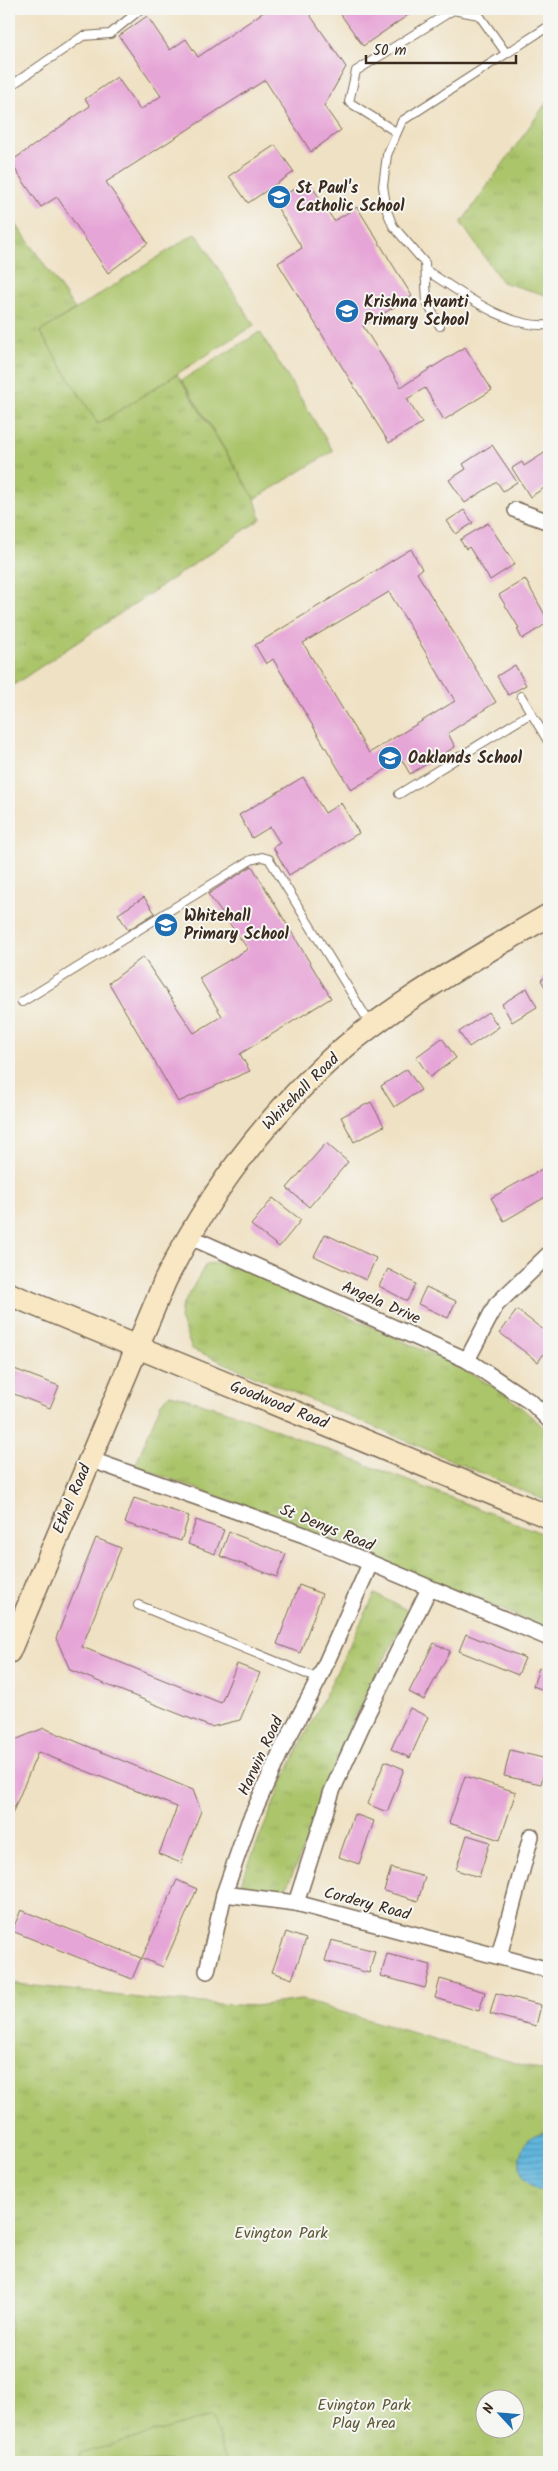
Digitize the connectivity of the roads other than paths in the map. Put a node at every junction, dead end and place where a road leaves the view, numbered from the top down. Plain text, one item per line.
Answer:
1 (141, 9) edge
2 (486, 9) edge
3 (479, 15) junction
4 (549, 26) edge
5 (506, 53) junction
6 (9, 87) edge
7 (396, 132) junction
8 (427, 270) junction
9 (549, 325) edge
10 (440, 326) dead end
11 (516, 510) dead end
12 (549, 522) edge
13 (521, 696) dead end
14 (531, 713) junction
15 (549, 743) edge
16 (399, 794) dead end
17 (549, 915) edge
18 (22, 1002) dead end
19 (372, 1027) junction
20 (188, 1236) junction
21 (549, 1254) edge
22 (9, 1294) edge
23 (136, 1347) junction
24 (467, 1360) junction
25 (549, 1420) edge
26 (89, 1458) junction
27 (549, 1517) edge
28 (370, 1564) junction
29 (429, 1589) junction
30 (138, 1605) dead end
31 (549, 1638) edge
32 (9, 1652) edge
33 (319, 1679) junction
34 (531, 1836) dead end
35 (224, 1894) junction
36 (296, 1903) junction
37 (499, 1956) junction
38 (207, 1970) dead end
39 (549, 1970) edge

1 - 6 lane
2 - 3 lane
3 - 5 lane
3 - 7 lane
4 - 5 lane
5 - 7 lane
7 - 8 lane
8 - 9 lane
8 - 10 lane
11 - 12 street
13 - 14 lane
14 - 15 lane
14 - 16 lane
17 - 19 street, Whitehall Road
18 - 19 lane
19 - 20 street, Whitehall Road
20 - 23 street, Whitehall Road
20 - 24 street, Angela Drive
21 - 24 street
22 - 23 street, Goodwood Road
23 - 26 street, Ethel Road
23 - 27 street, Goodwood Road
24 - 25 street, Angela Drive
26 - 28 street, St Denys Road
26 - 32 street, Ethel Road
28 - 29 street, St Denys Road
28 - 33 street, Harwin Road
29 - 31 street, St Denys Road
29 - 36 street
30 - 33 lane
33 - 35 street, Harwin Road
34 - 37 street
35 - 36 street, Cordery Road
35 - 38 street, Harwin Road
36 - 37 street, Cordery Road
37 - 39 street, Cordery Road

